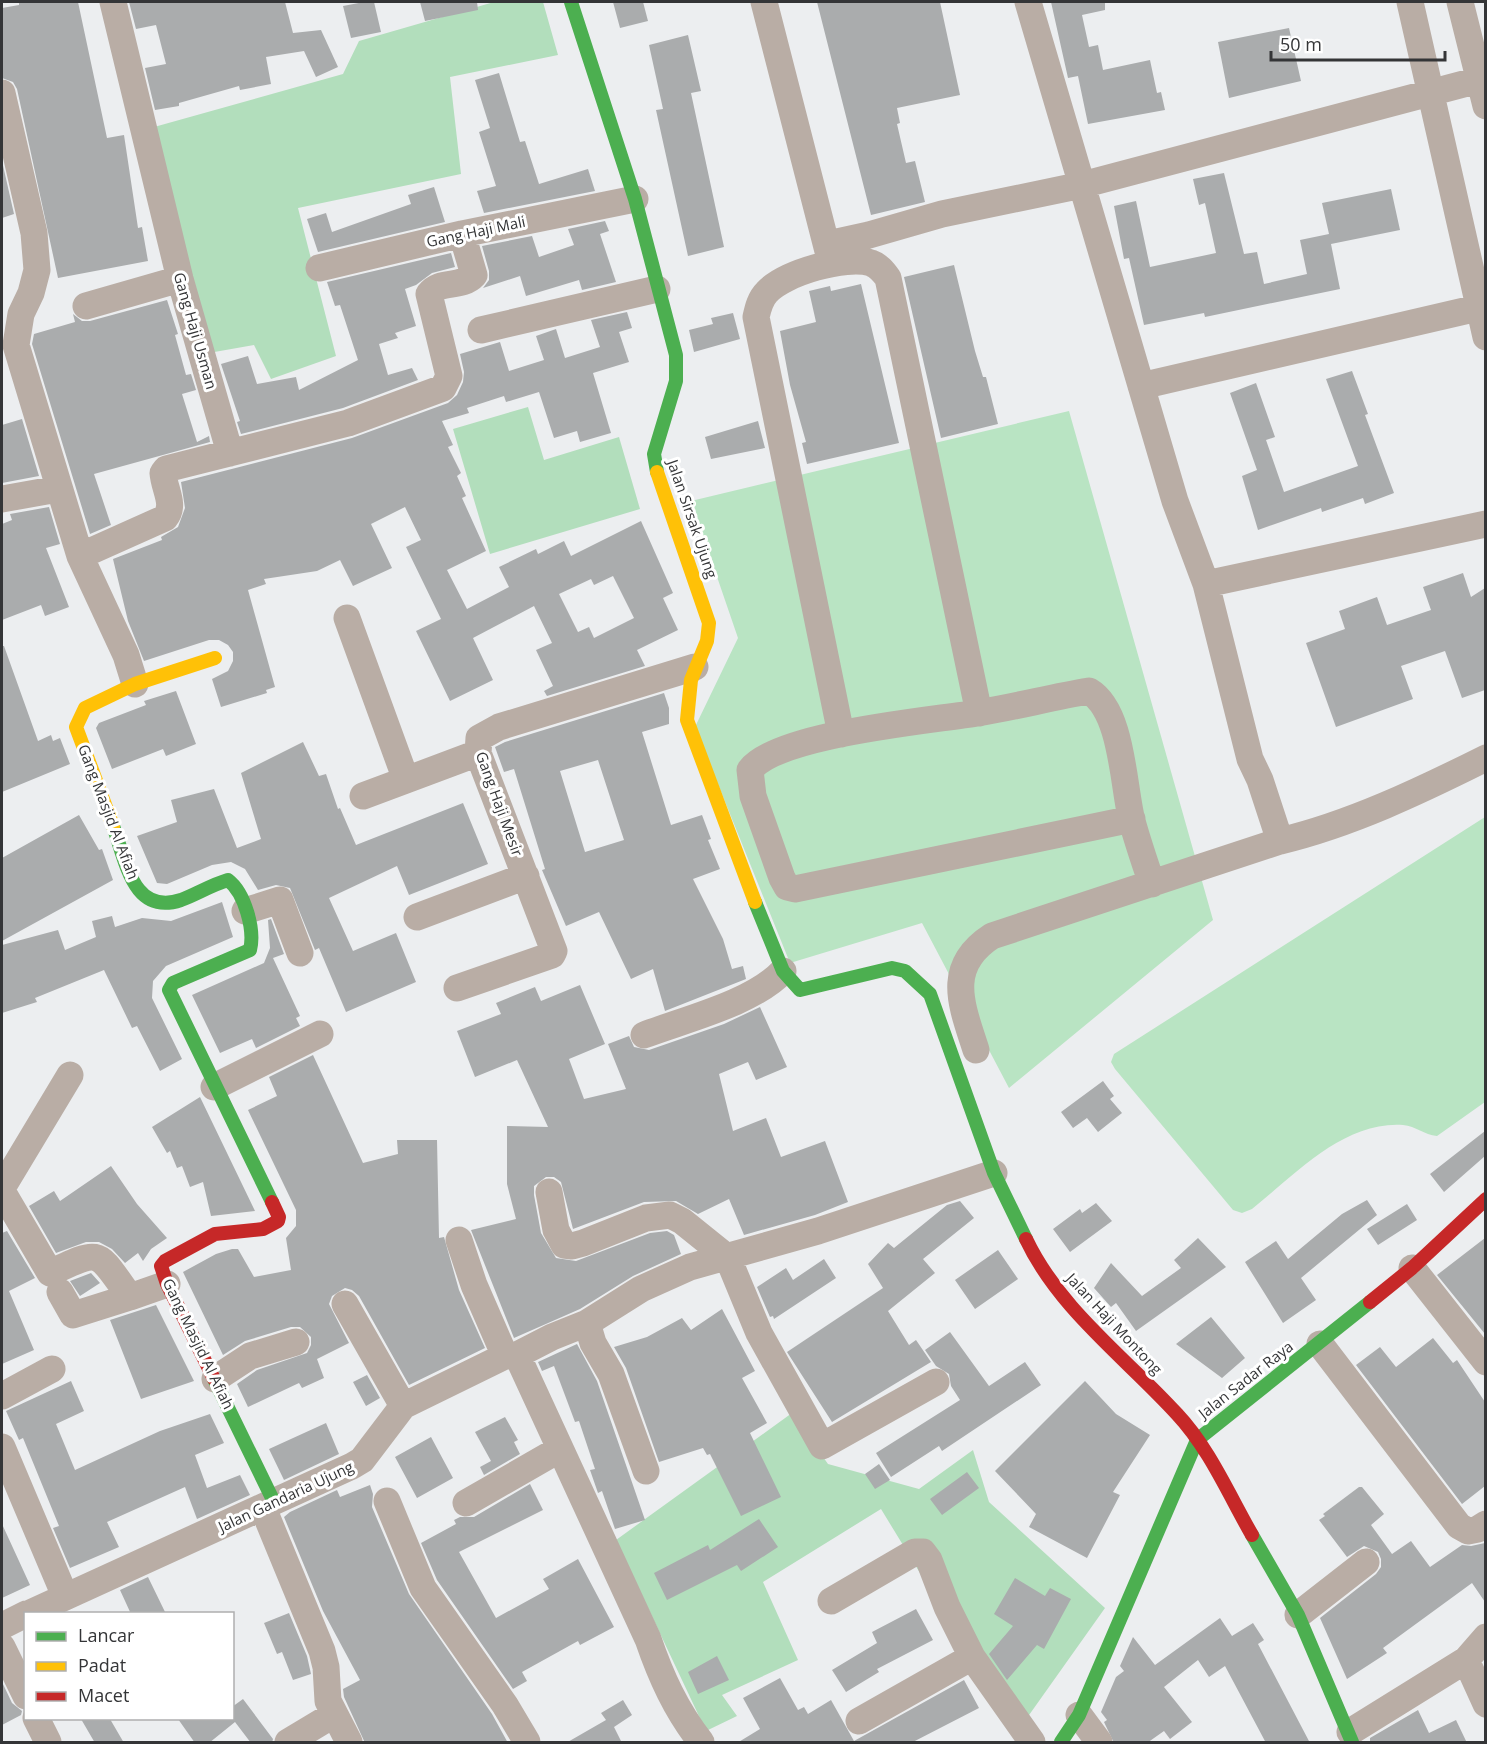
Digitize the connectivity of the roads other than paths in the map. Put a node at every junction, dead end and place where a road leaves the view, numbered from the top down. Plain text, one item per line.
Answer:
1 (113, 2) edge
2 (570, 2) edge
3 (764, 2) edge
4 (1028, 2) edge
5 (1410, 2) edge
6 (1460, 2) edge
7 (1482, 79) edge
8 (1430, 92) junction
9 (2, 93) edge
10 (1485, 105) edge
11 (1082, 185) junction
12 (635, 199) junction
13 (462, 234) junction
14 (829, 254) junction
15 (319, 268) dead end
16 (180, 279) junction
17 (657, 289) junction
18 (86, 306) dead end
19 (1482, 307) edge
20 (481, 330) dead end
21 (1485, 337) edge
22 (1141, 386) junction
23 (230, 453) junction
24 (58, 489) junction
25 (2, 499) edge
26 (1485, 524) edge
27 (80, 556) junction
28 (1206, 584) junction
29 (347, 618) dead end
30 (215, 658) dead end
31 (695, 667) junction
32 (135, 684) junction
33 (980, 713) junction
34 (841, 734) junction
35 (478, 753) junction
36 (1485, 759) edge
37 (406, 780) junction
38 (363, 796) dead end
39 (1132, 819) junction
40 (1280, 842) junction
41 (526, 876) junction
42 (1152, 884) junction
43 (245, 912) junction
44 (417, 917) dead end
45 (300, 953) dead end
46 (783, 971) junction
47 (457, 988) dead end
48 (320, 1034) dead end
49 (645, 1035) dead end
50 (976, 1050) dead end
51 (70, 1075) dead end
52 (214, 1087) junction
53 (994, 1173) junction
54 (2, 1190) edge
55 (549, 1192) dead end
56 (1485, 1199) edge
57 (459, 1240) dead end
58 (728, 1258) junction
59 (1412, 1268) junction
60 (167, 1284) junction
61 (60, 1292) dead end
62 (130, 1297) junction
63 (345, 1304) dead end
64 (587, 1323) junction
65 (296, 1342) dead end
66 (1320, 1344) junction
67 (511, 1356) junction
68 (1485, 1362) edge
69 (52, 1369) dead end
70 (215, 1379) junction
71 (936, 1382) dead end
72 (2, 1396) edge
73 (403, 1406) junction
74 (1197, 1440) junction
75 (2, 1447) edge
76 (560, 1449) junction
77 (646, 1471) dead end
78 (387, 1502) dead end
79 (466, 1503) dead end
80 (269, 1505) junction
81 (1485, 1524) edge
82 (1366, 1562) dead end
83 (65, 1596) junction
84 (831, 1601) dead end
85 (31, 1612) edge
86 (24, 1615) edge
87 (1298, 1615) junction
88 (2, 1626) edge
89 (1485, 1637) edge
90 (2, 1647) edge
91 (972, 1657) junction
92 (1466, 1660) junction
93 (24, 1692) edge
94 (1485, 1704) edge
95 (333, 1715) junction
96 (1079, 1715) junction
97 (36, 1720) edge
98 (859, 1721) dead end
99 (1351, 1737) edge
100 (48, 1743) edge
101 (288, 1743) edge
102 (349, 1743) edge
103 (527, 1743) edge
104 (701, 1743) edge
105 (1032, 1743) edge
106 (1060, 1743) edge
107 (1099, 1743) edge

1 - 16 street, Gang Haji Usman
2 - 12 street, Jalan Sirsak Ujung
3 - 14 street
4 - 11 street
5 - 8 street
6 - 7 street
7 - 8 street
7 - 10 street
8 - 11 street
8 - 19 street
9 - 24 street
11 - 14 street
11 - 22 street
12 - 13 street, Gang Haji Mali
12 - 17 street, Jalan Sirsak Ujung
13 - 15 street, Gang Haji Mali
13 - 23 street
14 - 33 street
14 - 34 street
16 - 18 street
16 - 23 street, Gang Haji Usman
17 - 20 street
17 - 31 street, Jalan Sirsak Ujung
19 - 21 street
19 - 22 street
22 - 28 street
23 - 27 street
24 - 25 street
24 - 27 street
26 - 28 street
27 - 32 street
28 - 40 street
29 - 37 street
30 - 32 street
31 - 35 street, Gang Haji Mesir
31 - 46 street, Jalan Sirsak Ujung
32 - 43 street, Gang Masjid Al Afiah
33 - 34 street
33 - 39 street
34 - 39 street
35 - 37 street
35 - 41 street, Gang Haji Mesir
36 - 40 street
37 - 38 street
39 - 42 street
40 - 42 street
41 - 44 street
41 - 47 street, Gang Haji Mesir
42 - 50 street
43 - 45 street
43 - 52 street, Gang Masjid Al Afiah
46 - 49 street
46 - 53 street, Jalan Haji Montong
48 - 52 street
51 - 54 street
52 - 60 street, Gang Masjid Al Afiah
53 - 58 street, Jalan Gandaria Ujung
53 - 74 street, Jalan Haji Montong
54 - 62 street
55 - 58 street
56 - 59 street, Jalan Sadar Raya
57 - 67 street
58 - 64 street, Jalan Gandaria Ujung
58 - 71 street
59 - 66 street, Jalan Sadar Raya
59 - 68 street
60 - 62 street
60 - 70 street, Gang Masjid Al Afiah
61 - 62 street
63 - 73 street
64 - 67 street, Jalan Gandaria Ujung
64 - 77 street
65 - 70 street
66 - 74 street, Jalan Sadar Raya
66 - 81 street
67 - 73 street, Jalan Gandaria Ujung
67 - 76 street
69 - 72 street
70 - 80 street, Gang Masjid Al Afiah
73 - 80 street, Jalan Gandaria Ujung
74 - 87 street, Jalan Haji Montong
74 - 96 street, Jalan Sadar Raya
75 - 83 street
76 - 79 street
76 - 104 street
78 - 103 street
80 - 83 street, Jalan Gandaria Ujung
80 - 95 street
82 - 87 street
83 - 85 street, Jalan Gandaria Ujung
84 - 91 street
86 - 88 street, Jalan Gandaria Ujung
87 - 99 street, Jalan Haji Montong
89 - 92 street
90 - 93 street
91 - 98 street
91 - 105 street
92 - 94 street
92 - 99 street
95 - 101 street
95 - 102 street
96 - 106 street, Jalan Sadar Raya
96 - 107 street
97 - 100 street

